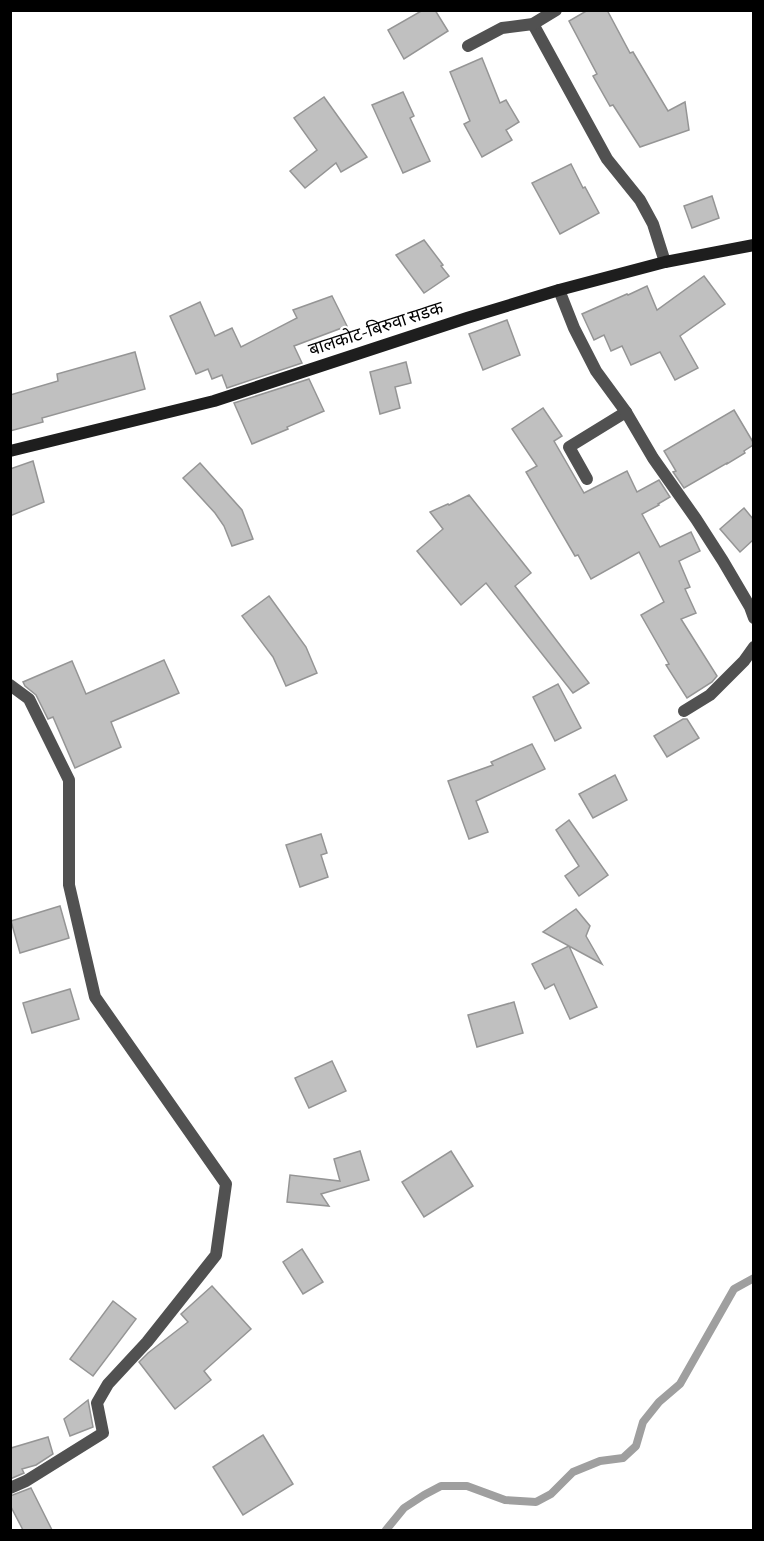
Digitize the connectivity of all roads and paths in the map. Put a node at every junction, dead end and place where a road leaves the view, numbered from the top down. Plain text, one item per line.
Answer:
1 (556, 10) edge
2 (533, 24) junction
3 (468, 46) dead end
4 (753, 245) edge
5 (665, 262) junction
6 (559, 290) junction
7 (626, 412) junction
8 (10, 451) edge
9 (587, 479) dead end
10 (753, 618) edge
11 (753, 647) edge
12 (10, 685) edge
13 (684, 711) dead end
14 (10, 1488) edge

1 - 2 street
2 - 3 street
2 - 5 street
4 - 5 main road, बालकोट-बिरुवा सडक
5 - 6 main road, बालकोट-बिरुवा सडक
6 - 7 street
6 - 8 main road, बालकोट-बिरुवा सडक
7 - 9 street
7 - 10 street
11 - 13 street
12 - 14 street

